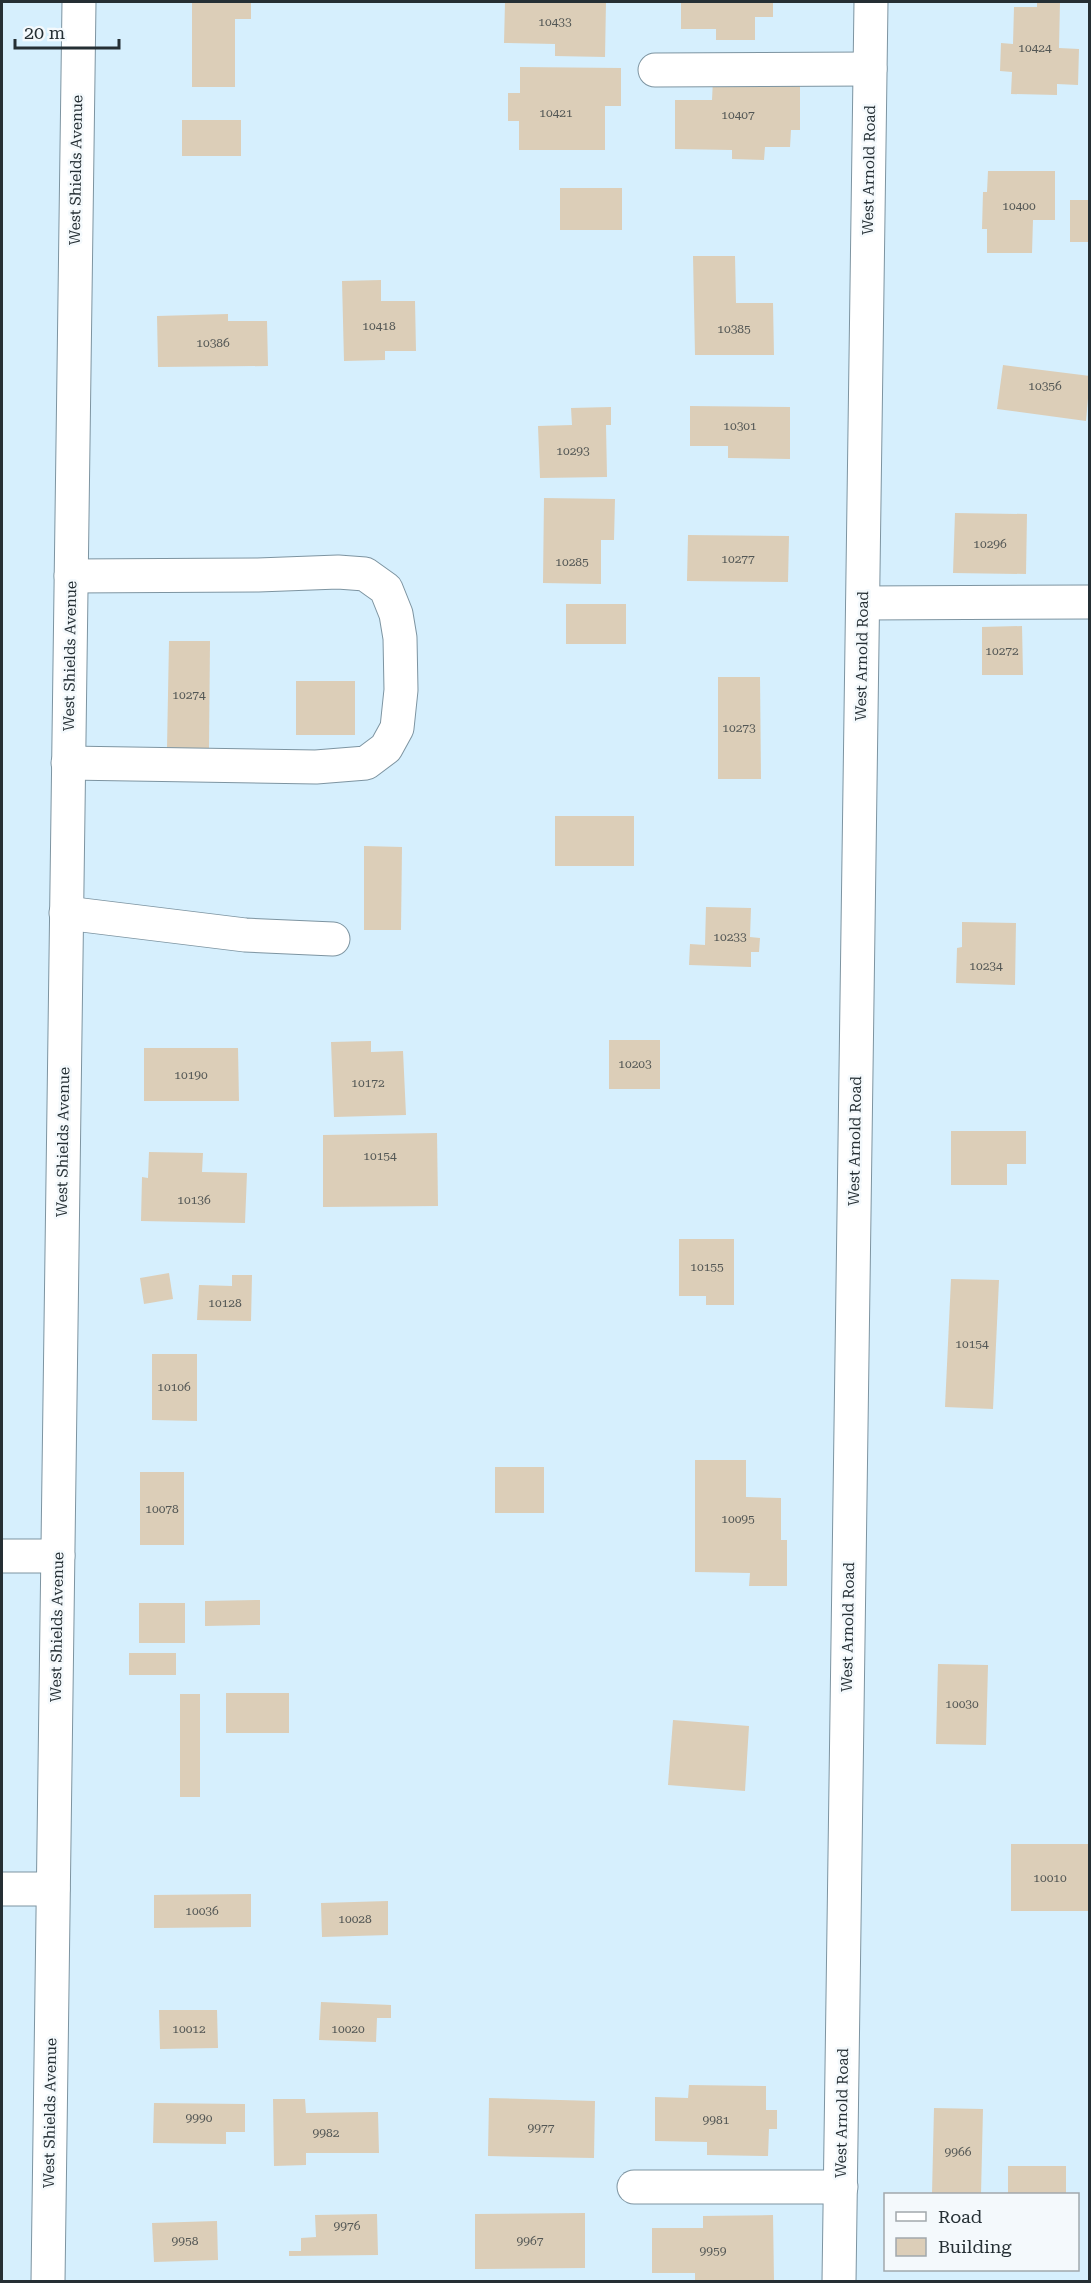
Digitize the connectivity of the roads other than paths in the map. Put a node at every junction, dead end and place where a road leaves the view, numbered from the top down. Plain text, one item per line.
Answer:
1 (79, 2) edge
2 (871, 2) edge
3 (870, 69) junction
4 (655, 70) dead end
5 (71, 576) junction
6 (1089, 602) edge
7 (863, 603) junction
8 (68, 763) junction
9 (66, 913) junction
10 (333, 939) dead end
11 (2, 1556) edge
12 (58, 1556) junction
13 (2, 1889) edge
14 (53, 1889) junction
15 (634, 2187) dead end
16 (841, 2187) junction
17 (48, 2282) edge
18 (839, 2282) edge

1 - 5 street, West Shields Avenue
2 - 3 street, West Arnold Road
3 - 4 street
3 - 7 street, West Arnold Road
5 - 8 street, West Shields Avenue
5 - 8 street
6 - 7 street
7 - 16 street, West Arnold Road
8 - 9 street, West Shields Avenue
9 - 10 street
9 - 12 street, West Shields Avenue
11 - 12 street
12 - 14 street, West Shields Avenue
13 - 14 street
14 - 17 street, West Shields Avenue
15 - 16 street
16 - 18 street, West Arnold Road

